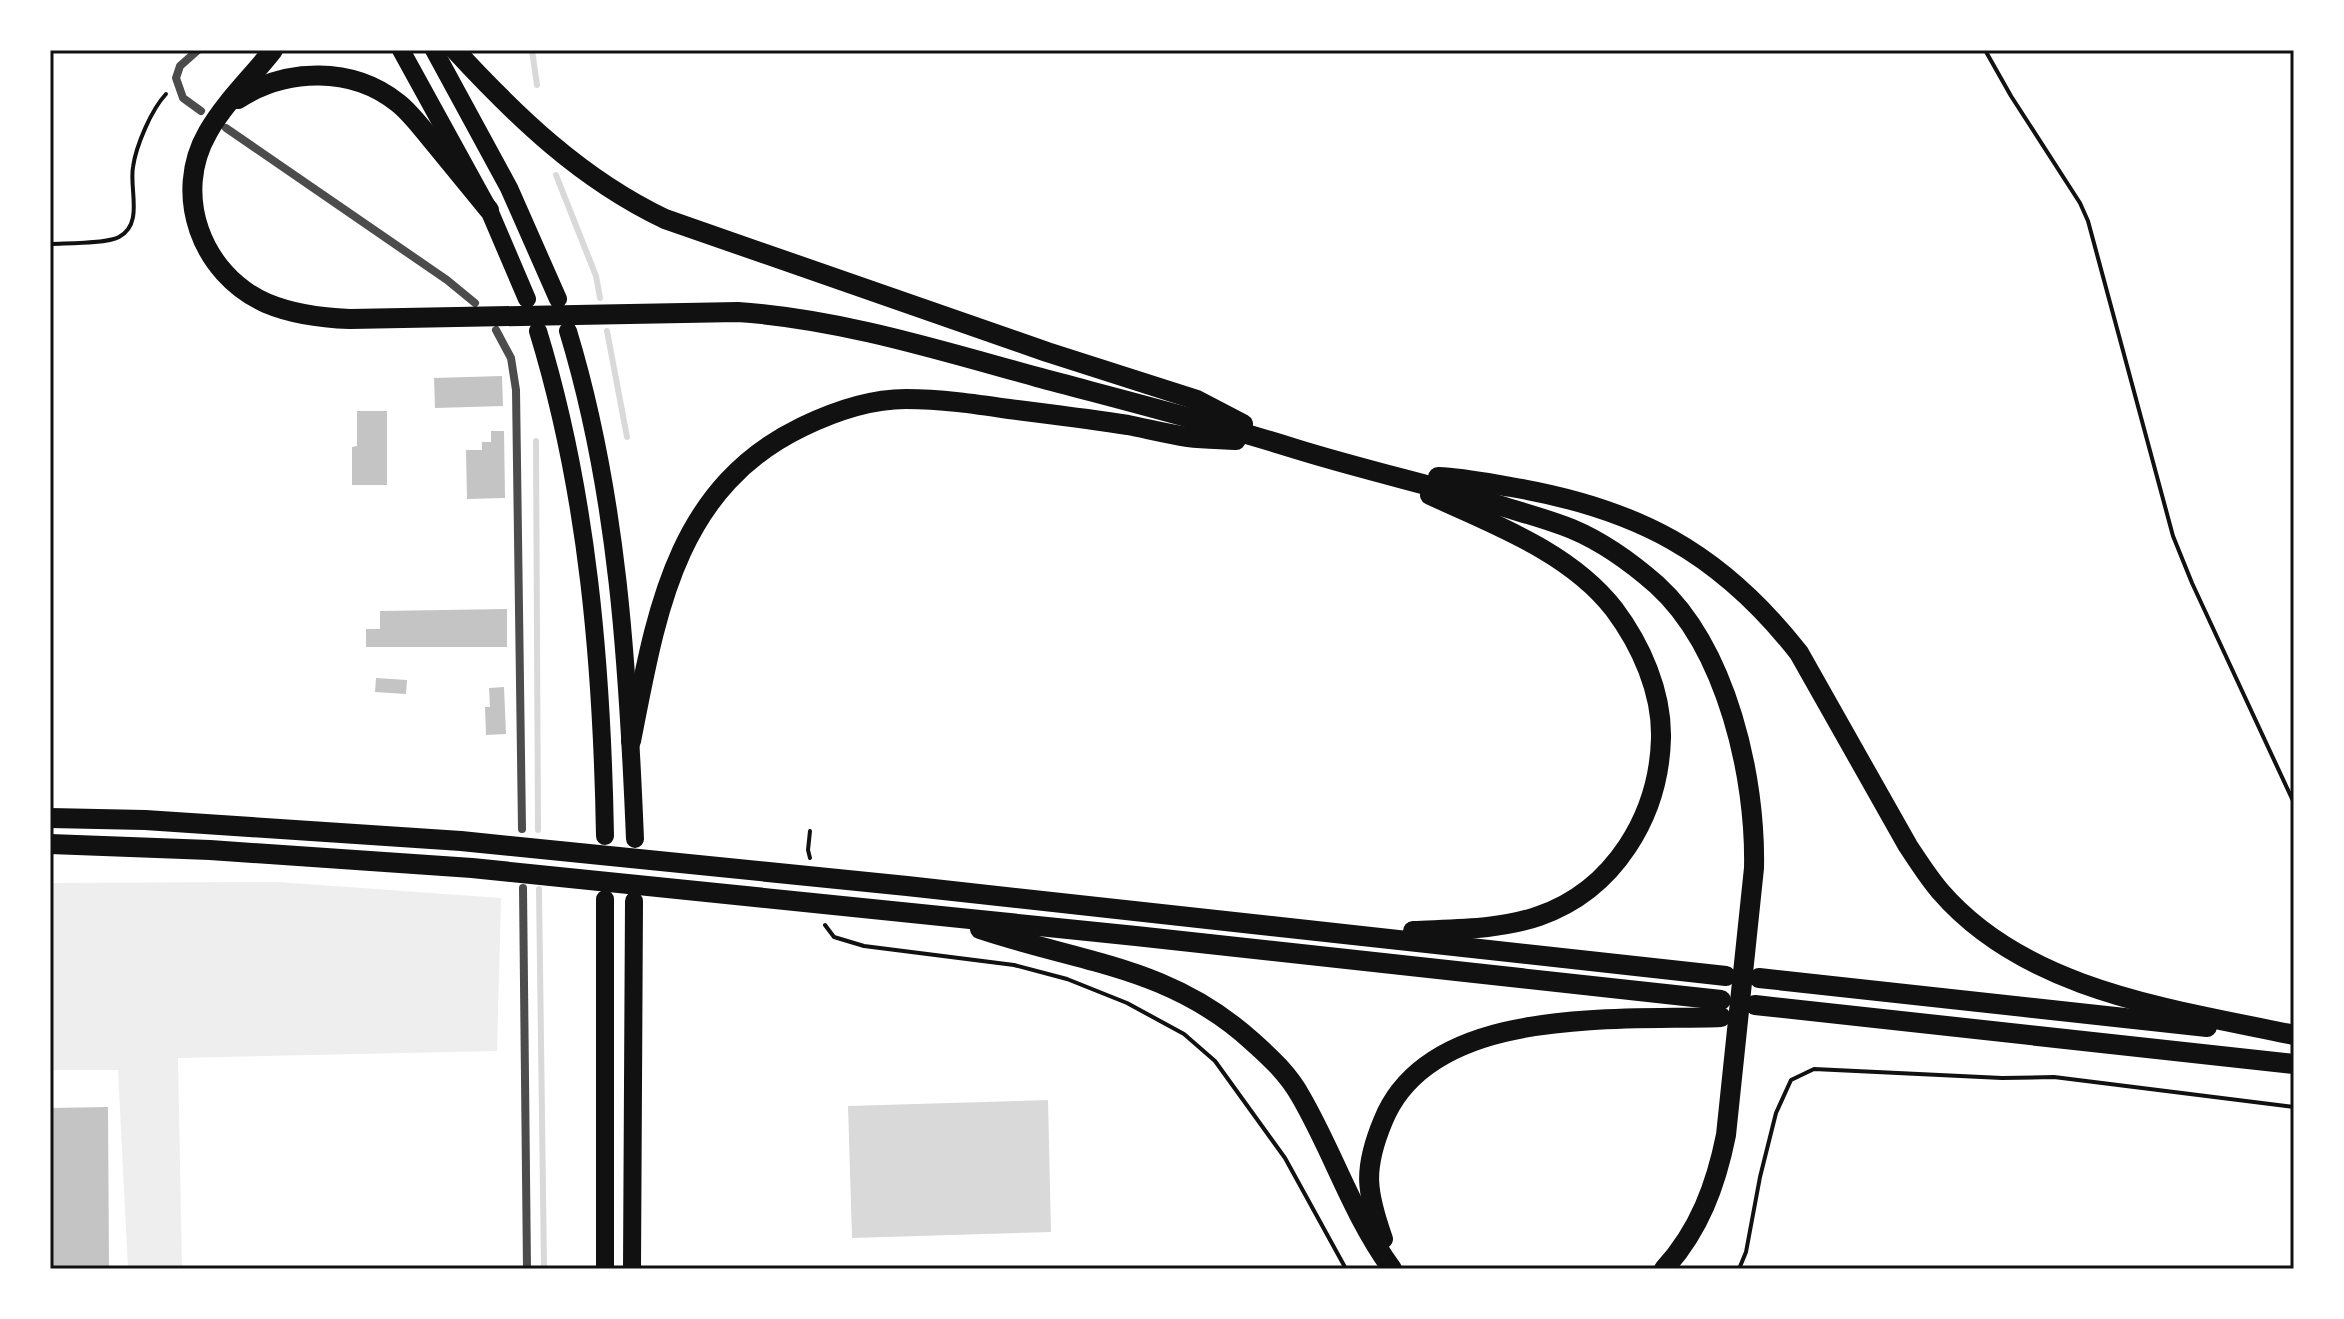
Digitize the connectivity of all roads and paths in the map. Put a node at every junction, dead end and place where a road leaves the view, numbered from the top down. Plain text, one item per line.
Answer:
1 (198, 50) edge
2 (273, 50) edge
3 (401, 50) edge
4 (434, 50) edge
5 (455, 50) edge
6 (1985, 50) edge
7 (176, 84) junction
8 (201, 111) dead end
9 (225, 118) junction
10 (489, 210) junction
11 (50, 244) edge
12 (527, 299) dead end
13 (558, 299) dead end
14 (475, 303) dead end
15 (496, 330) dead end
16 (538, 331) dead end
17 (568, 331) dead end
18 (1282, 444) junction
19 (1382, 473) junction
20 (631, 741) junction
21 (2294, 803) edge
22 (50, 818) edge
23 (522, 829) dead end
24 (810, 831) dead end
25 (605, 836) dead end
26 (635, 839) dead end
27 (50, 844) edge
28 (811, 863) dead end
29 (523, 888) dead end
30 (605, 899) dead end
31 (634, 901) dead end
32 (823, 915) dead end
33 (942, 917) junction
34 (1339, 933) junction
35 (1726, 976) dead end
36 (1759, 978) dead end
37 (1755, 1010) dead end
38 (2294, 1036) edge
39 (2294, 1064) edge
40 (2294, 1107) edge
41 (527, 1269) edge
42 (605, 1269) edge
43 (632, 1269) edge
44 (1346, 1269) edge
45 (1393, 1269) edge
46 (1664, 1269) edge
47 (1739, 1269) edge

1 - 7 street
2 - 9 highway
3 - 10 main road
4 - 13 main road
5 - 18 highway
6 - 21 path
7 - 8 street
7 - 11 path
9 - 10 highway
9 - 14 street
9 - 18 highway
10 - 12 main road
15 - 23 street
16 - 25 main road
17 - 20 main road
18 - 19 highway
18 - 20 highway
19 - 34 highway
19 - 38 highway
19 - 46 highway
20 - 26 main road
22 - 34 highway
24 - 28 path
27 - 33 highway
29 - 41 street
30 - 42 main road
31 - 43 main road
32 - 44 path
33 - 45 highway
33 - 45 highway
34 - 35 highway
36 - 38 highway
37 - 39 highway
40 - 47 path

